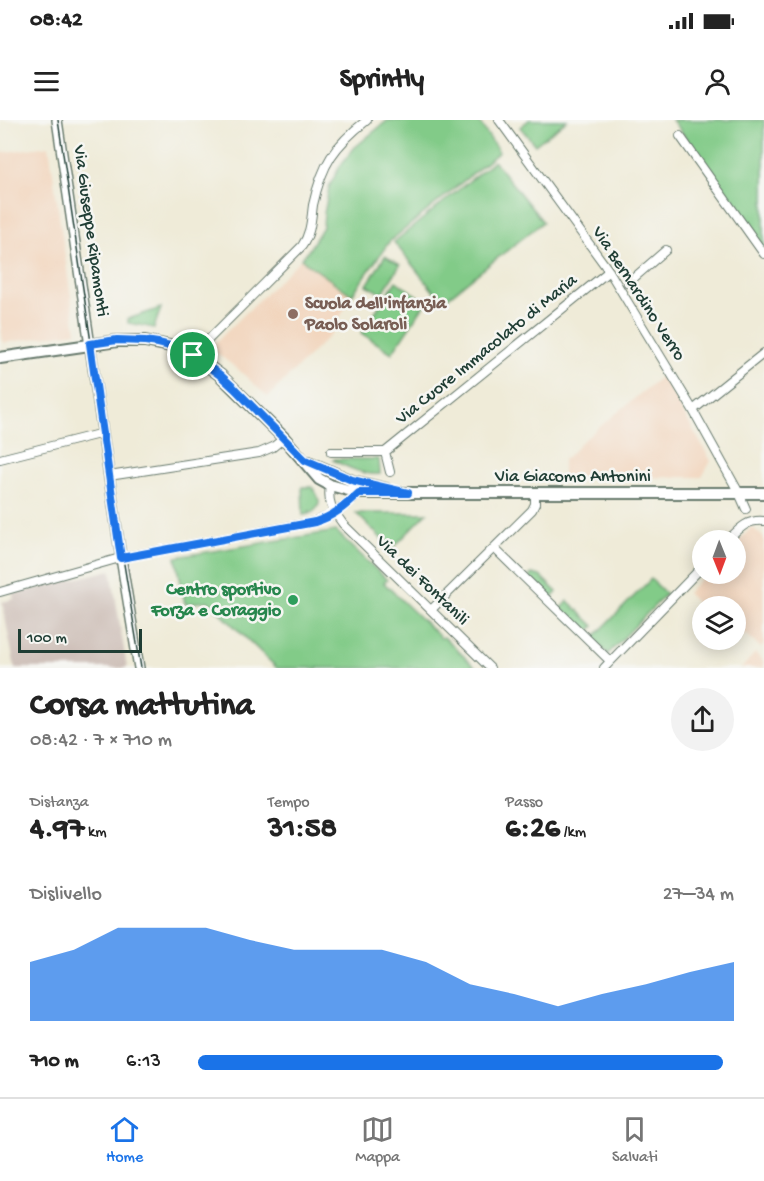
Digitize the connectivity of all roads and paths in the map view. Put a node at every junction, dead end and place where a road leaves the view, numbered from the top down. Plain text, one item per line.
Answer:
1 (57, 120) edge
2 (367, 120) edge
3 (499, 120) edge
4 (681, 136) dead end
5 (666, 250) dead end
6 (764, 254) edge
7 (609, 271) junction
8 (627, 283) dead end
9 (90, 344) junction
10 (764, 353) edge
11 (193, 355) junction
12 (0, 358) edge
13 (693, 410) junction
14 (103, 433) junction
15 (284, 438) junction
16 (331, 452) dead end
17 (385, 452) junction
18 (0, 459) edge
19 (305, 460) junction
20 (390, 472) dead end
21 (109, 476) junction
22 (330, 485) junction
23 (359, 493) junction
24 (408, 493) junction
25 (536, 493) junction
26 (739, 493) junction
27 (764, 493) edge
28 (746, 509) junction
29 (336, 514) junction
30 (764, 521) edge
31 (741, 527) junction
32 (738, 530) edge
33 (494, 548) junction
34 (121, 558) junction
35 (692, 577) edge
36 (0, 592) edge
37 (431, 610) junction
38 (610, 661) junction
39 (139, 668) edge
40 (490, 668) edge
41 (604, 668) edge

1 - 9 street, Via Giuseppe Ripamonti
2 - 11 street
3 - 7 street, Via Bernardino Verro
4 - 6 street
5 - 8 street
7 - 13 street, Via Bernardino Verro
7 - 17 street, Via Cuore Immacolato di Maria
9 - 11 main road
9 - 12 main road
9 - 14 street, Via Giuseppe Ripamonti
10 - 13 street
11 - 15 main road
13 - 26 street, Via Bernardino Verro
14 - 18 street
14 - 21 street, Via Giuseppe Ripamonti
15 - 19 main road
15 - 21 street
16 - 17 street
17 - 20 street
19 - 22 main road
19 - 24 main road
21 - 34 street, Via Giuseppe Ripamonti
22 - 23 main road
22 - 29 street
23 - 24 main road
23 - 29 street
24 - 25 main road, Via Giacomo Antonini
25 - 26 main road, Via Giacomo Antonini
25 - 33 street
26 - 27 main road, Via Giacomo Antonini
26 - 28 street
28 - 30 street
28 - 31 street
29 - 34 street
29 - 37 street, Via dei Fontanili
30 - 31 street
31 - 32 street
33 - 37 street
33 - 38 street
34 - 36 street
34 - 39 street, Via Giuseppe Ripamonti
35 - 38 street
37 - 40 street, Via dei Fontanili
38 - 41 street

